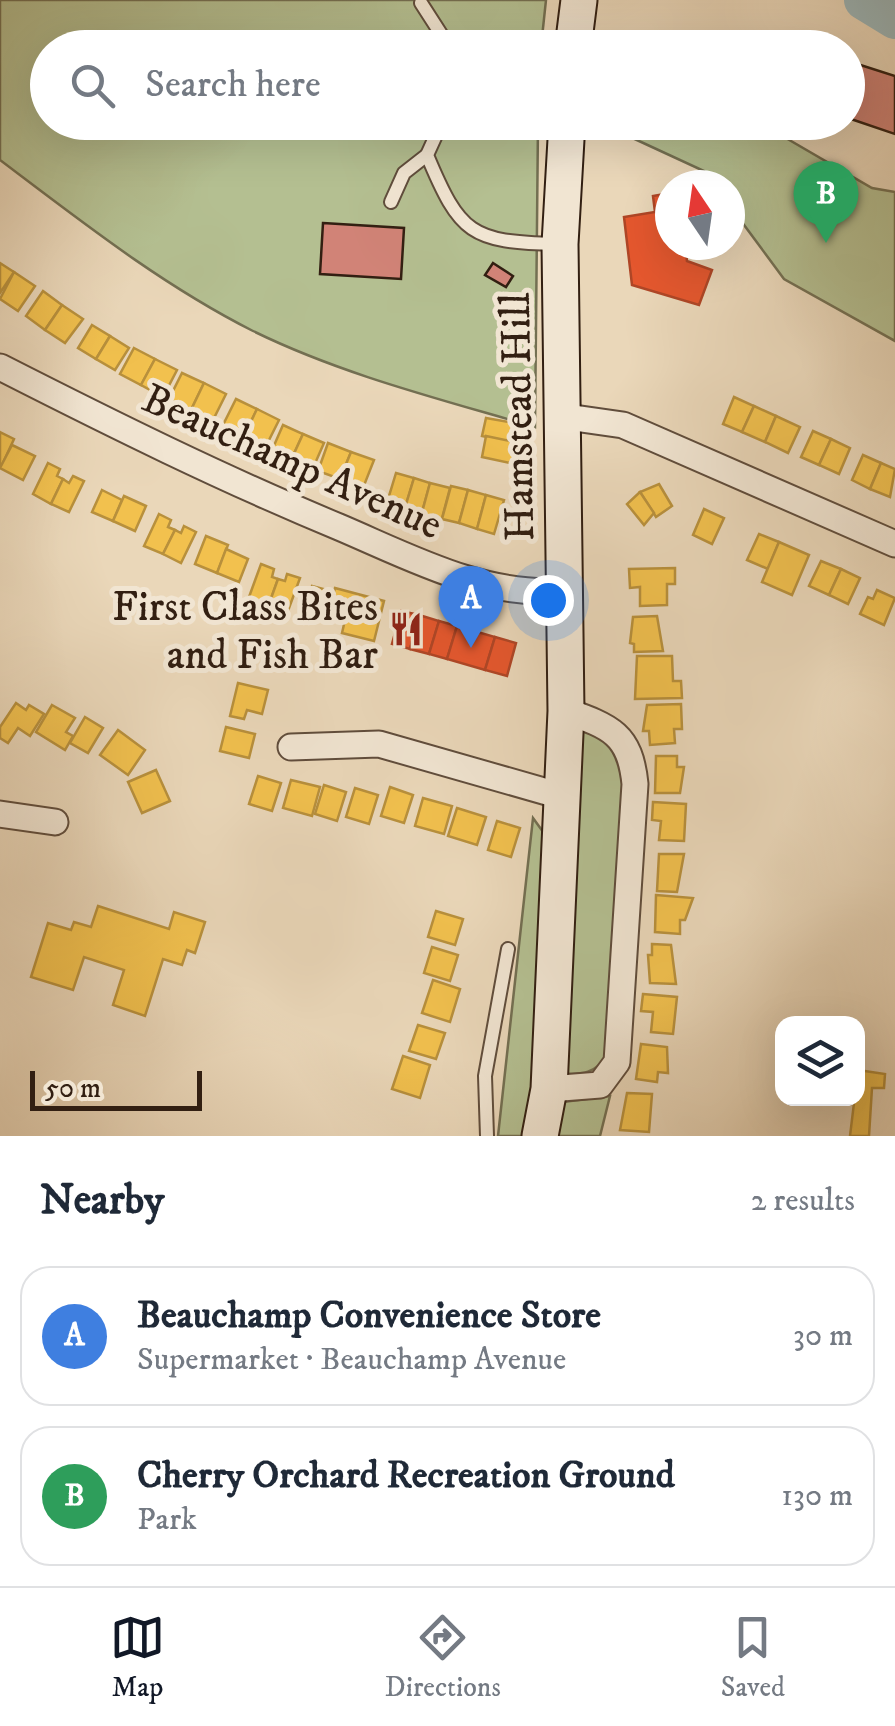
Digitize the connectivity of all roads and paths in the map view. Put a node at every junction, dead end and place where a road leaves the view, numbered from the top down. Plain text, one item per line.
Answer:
1 (579, 0) edge
2 (421, 2) dead end
3 (439, 30) edge
4 (575, 30) edge
5 (433, 140) edge
6 (566, 140) edge
7 (426, 155) junction
8 (391, 202) dead end
9 (560, 244) junction
10 (0, 366) edge
11 (560, 416) junction
12 (895, 544) edge
13 (564, 591) junction
14 (566, 712) junction
15 (292, 748) dead end
16 (561, 796) junction
17 (0, 814) edge
18 (54, 822) dead end
19 (508, 949) dead end
20 (550, 1088) junction
21 (487, 1136) edge
22 (540, 1136) edge

1 - 4 main road
2 - 3 lane
5 - 7 lane
6 - 9 main road, Hamstead Hill
7 - 8 lane
7 - 9 lane
9 - 11 main road, Hamstead Hill
10 - 13 street, Beauchamp Avenue
11 - 12 street
11 - 13 main road, Hamstead Hill
13 - 14 main road, Hamstead Hill
14 - 16 main road, Hamstead Hill
14 - 20 street
15 - 16 street
16 - 20 main road, Hamstead Hill
17 - 18 street
19 - 21 lane
20 - 22 main road, Hamstead Hill

